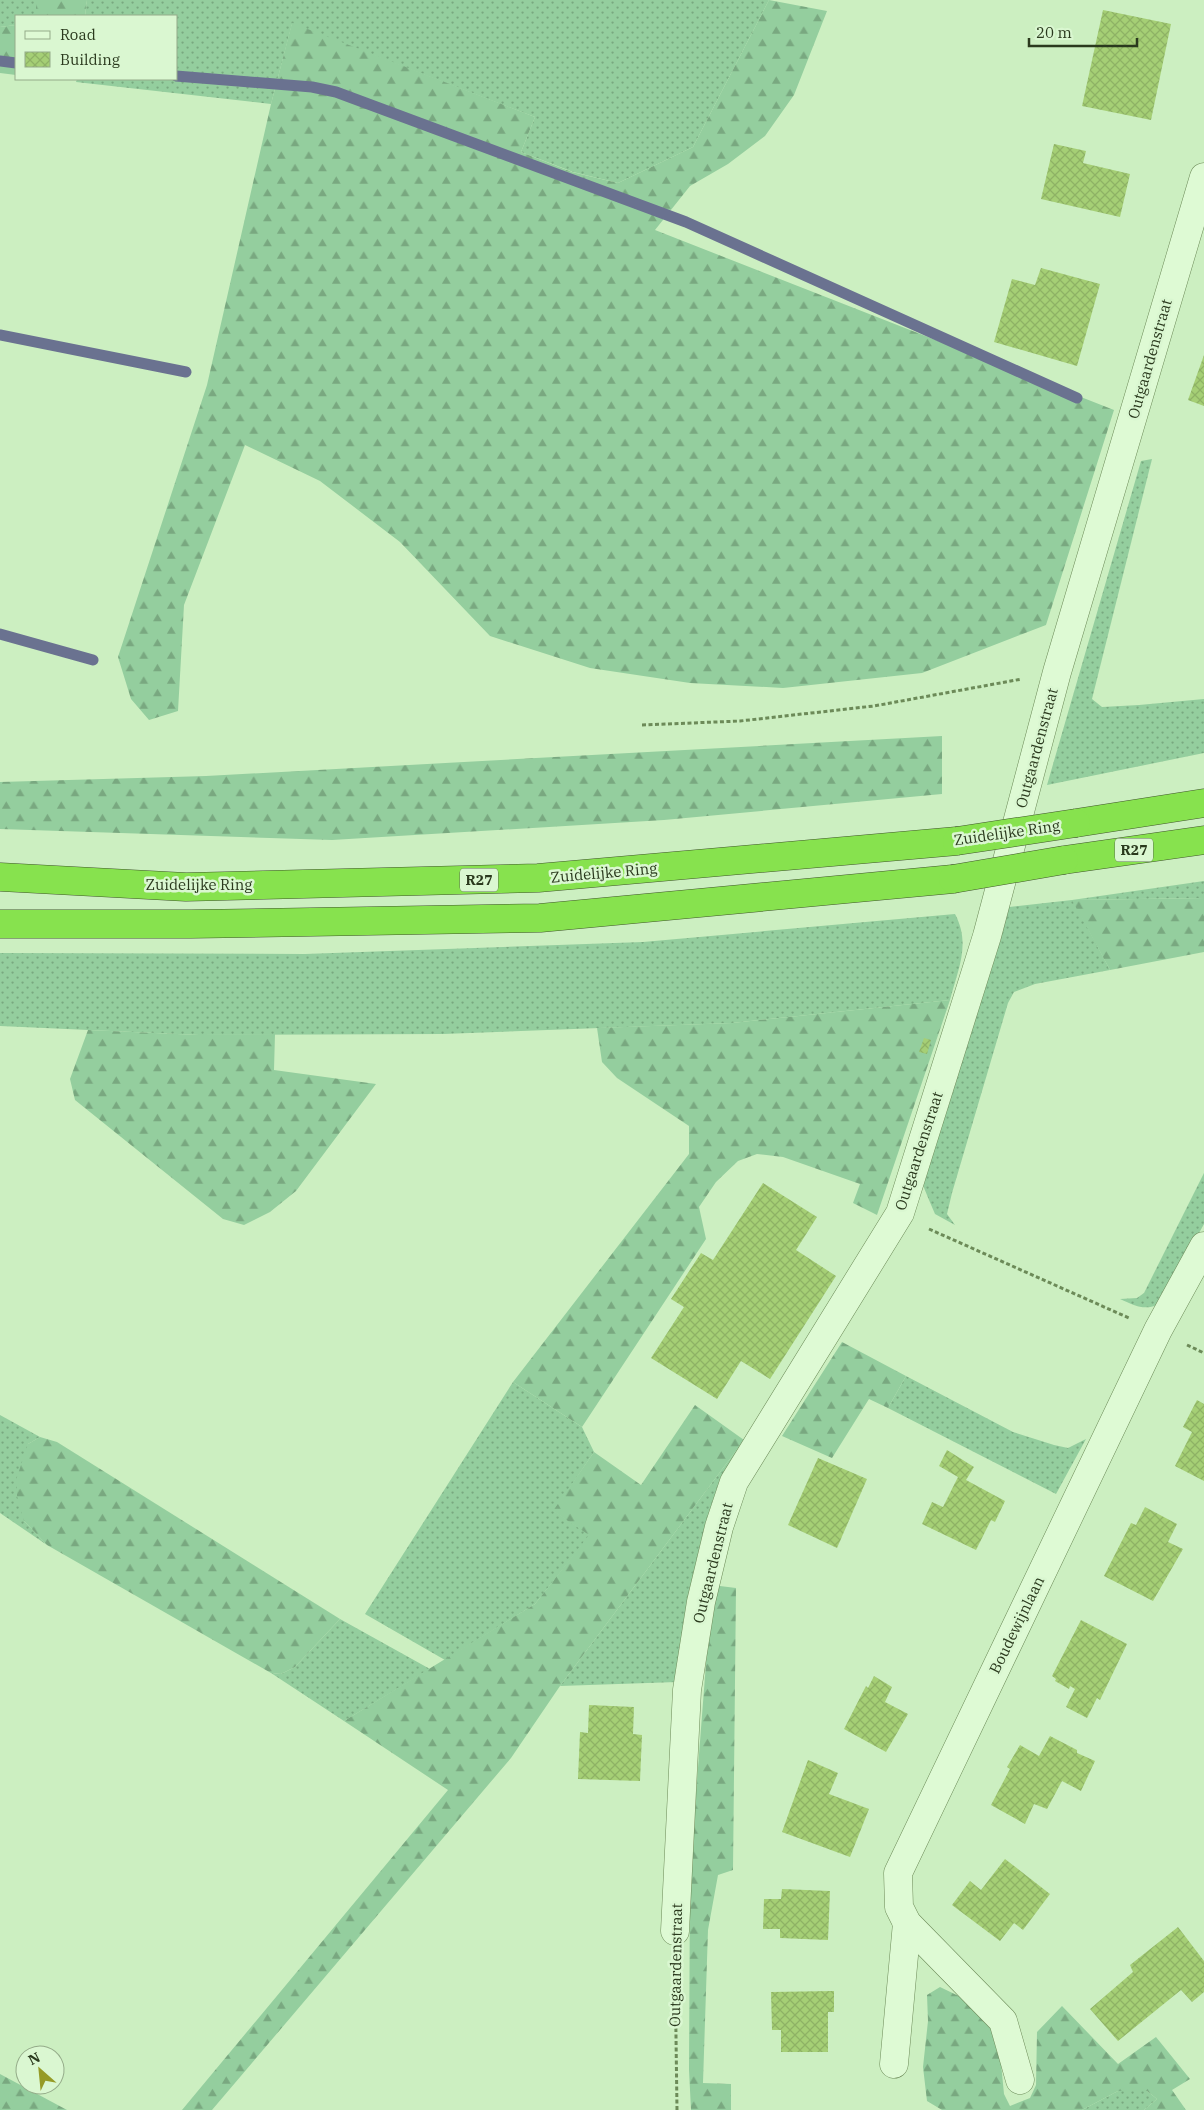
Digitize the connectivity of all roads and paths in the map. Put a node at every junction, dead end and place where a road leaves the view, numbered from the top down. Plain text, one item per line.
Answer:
1 (1204, 177) edge
2 (1057, 672) junction
3 (642, 725) dead end
4 (1204, 802) edge
5 (1204, 840) edge
6 (0, 877) edge
7 (0, 924) edge
8 (900, 1213) junction
9 (1204, 1246) edge
10 (1158, 1330) junction
11 (1204, 1353) edge
12 (907, 1923) junction
13 (675, 1931) joint
14 (894, 2064) dead end
15 (1020, 2080) dead end
16 (677, 2110) edge

1 - 2 street, Outgaardenstraat
2 - 3 path
2 - 8 street, Outgaardenstraat
4 - 6 highway, Zuidelijke Ring / R27, bridge
5 - 7 highway, R27, bridge
8 - 10 path
8 - 13 street, Outgaardenstraat
9 - 10 street, Boudewijnlaan
10 - 11 path
10 - 12 street, Boudewijnlaan
12 - 14 street, Boudewijnlaan
12 - 15 street, Boudewijnlaan
13 - 16 path, Outgaardenstraat

